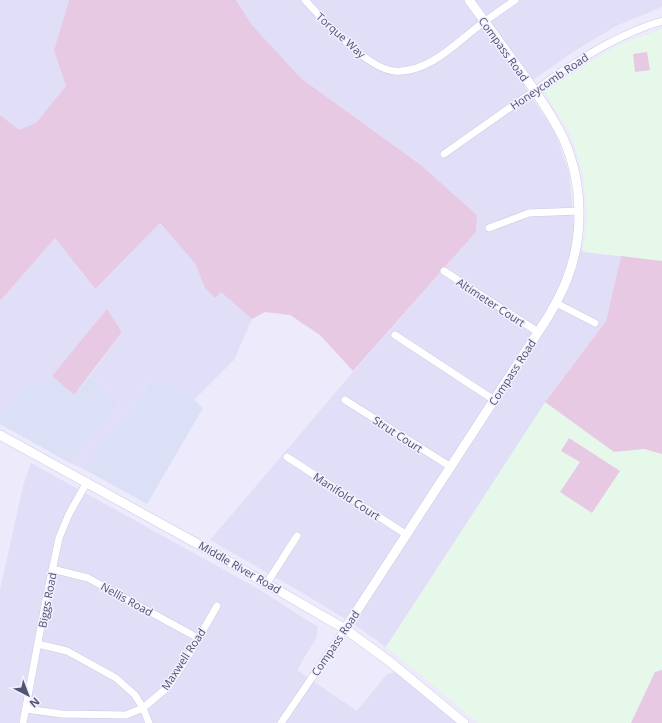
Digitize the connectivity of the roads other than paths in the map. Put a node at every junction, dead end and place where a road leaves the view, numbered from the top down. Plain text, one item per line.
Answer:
1 (305, 0) edge
2 (469, 0) edge
3 (515, 0) edge
4 (662, 21) edge
5 (484, 22) junction
6 (536, 91) junction
7 (444, 154) dead end
8 (579, 211) junction
9 (489, 228) dead end
10 (444, 271) dead end
11 (556, 303) junction
12 (596, 322) dead end
13 (538, 332) junction
14 (395, 334) dead end
15 (345, 400) dead end
16 (494, 400) junction
17 (0, 435) edge
18 (287, 457) dead end
19 (450, 467) junction
20 (86, 482) junction
21 (406, 535) junction
22 (297, 536) dead end
23 (52, 569) junction
24 (267, 583) junction
25 (217, 606) dead end
26 (345, 629) junction
27 (198, 638) junction
28 (38, 644) junction
29 (143, 708) junction
30 (26, 709) junction
31 (23, 723) edge
32 (149, 723) edge
33 (281, 723) edge
34 (464, 723) edge

1 - 5 street, Torque Way
2 - 5 street, Compass Road
3 - 5 street, Torque Way
4 - 6 street, Honeycomb Road
5 - 6 street, Compass Road
6 - 7 street, Honeycomb Road
6 - 8 street, Compass Road
8 - 9 street
8 - 11 street, Compass Road
10 - 13 street, Altimeter Court
11 - 12 street
11 - 13 street, Compass Road
13 - 16 street, Compass Road
14 - 16 street
15 - 19 street, Strut Court
16 - 19 street, Compass Road
17 - 20 street, Middle River Road
18 - 21 street, Manifold Court
19 - 21 street, Compass Road
20 - 23 street, Biggs Road
20 - 24 street, Middle River Road
21 - 26 street, Compass Road
22 - 24 street
23 - 27 street, Nellis Road
23 - 28 street, Biggs Road
24 - 26 street, Middle River Road
25 - 27 street, Maxwell Road
26 - 33 street, Compass Road
26 - 34 street, Middle River Road
27 - 29 street, Maxwell Road
28 - 29 street
28 - 30 street, Biggs Road
29 - 30 street, Maxwell Road
29 - 32 street
30 - 31 street, Biggs Road

